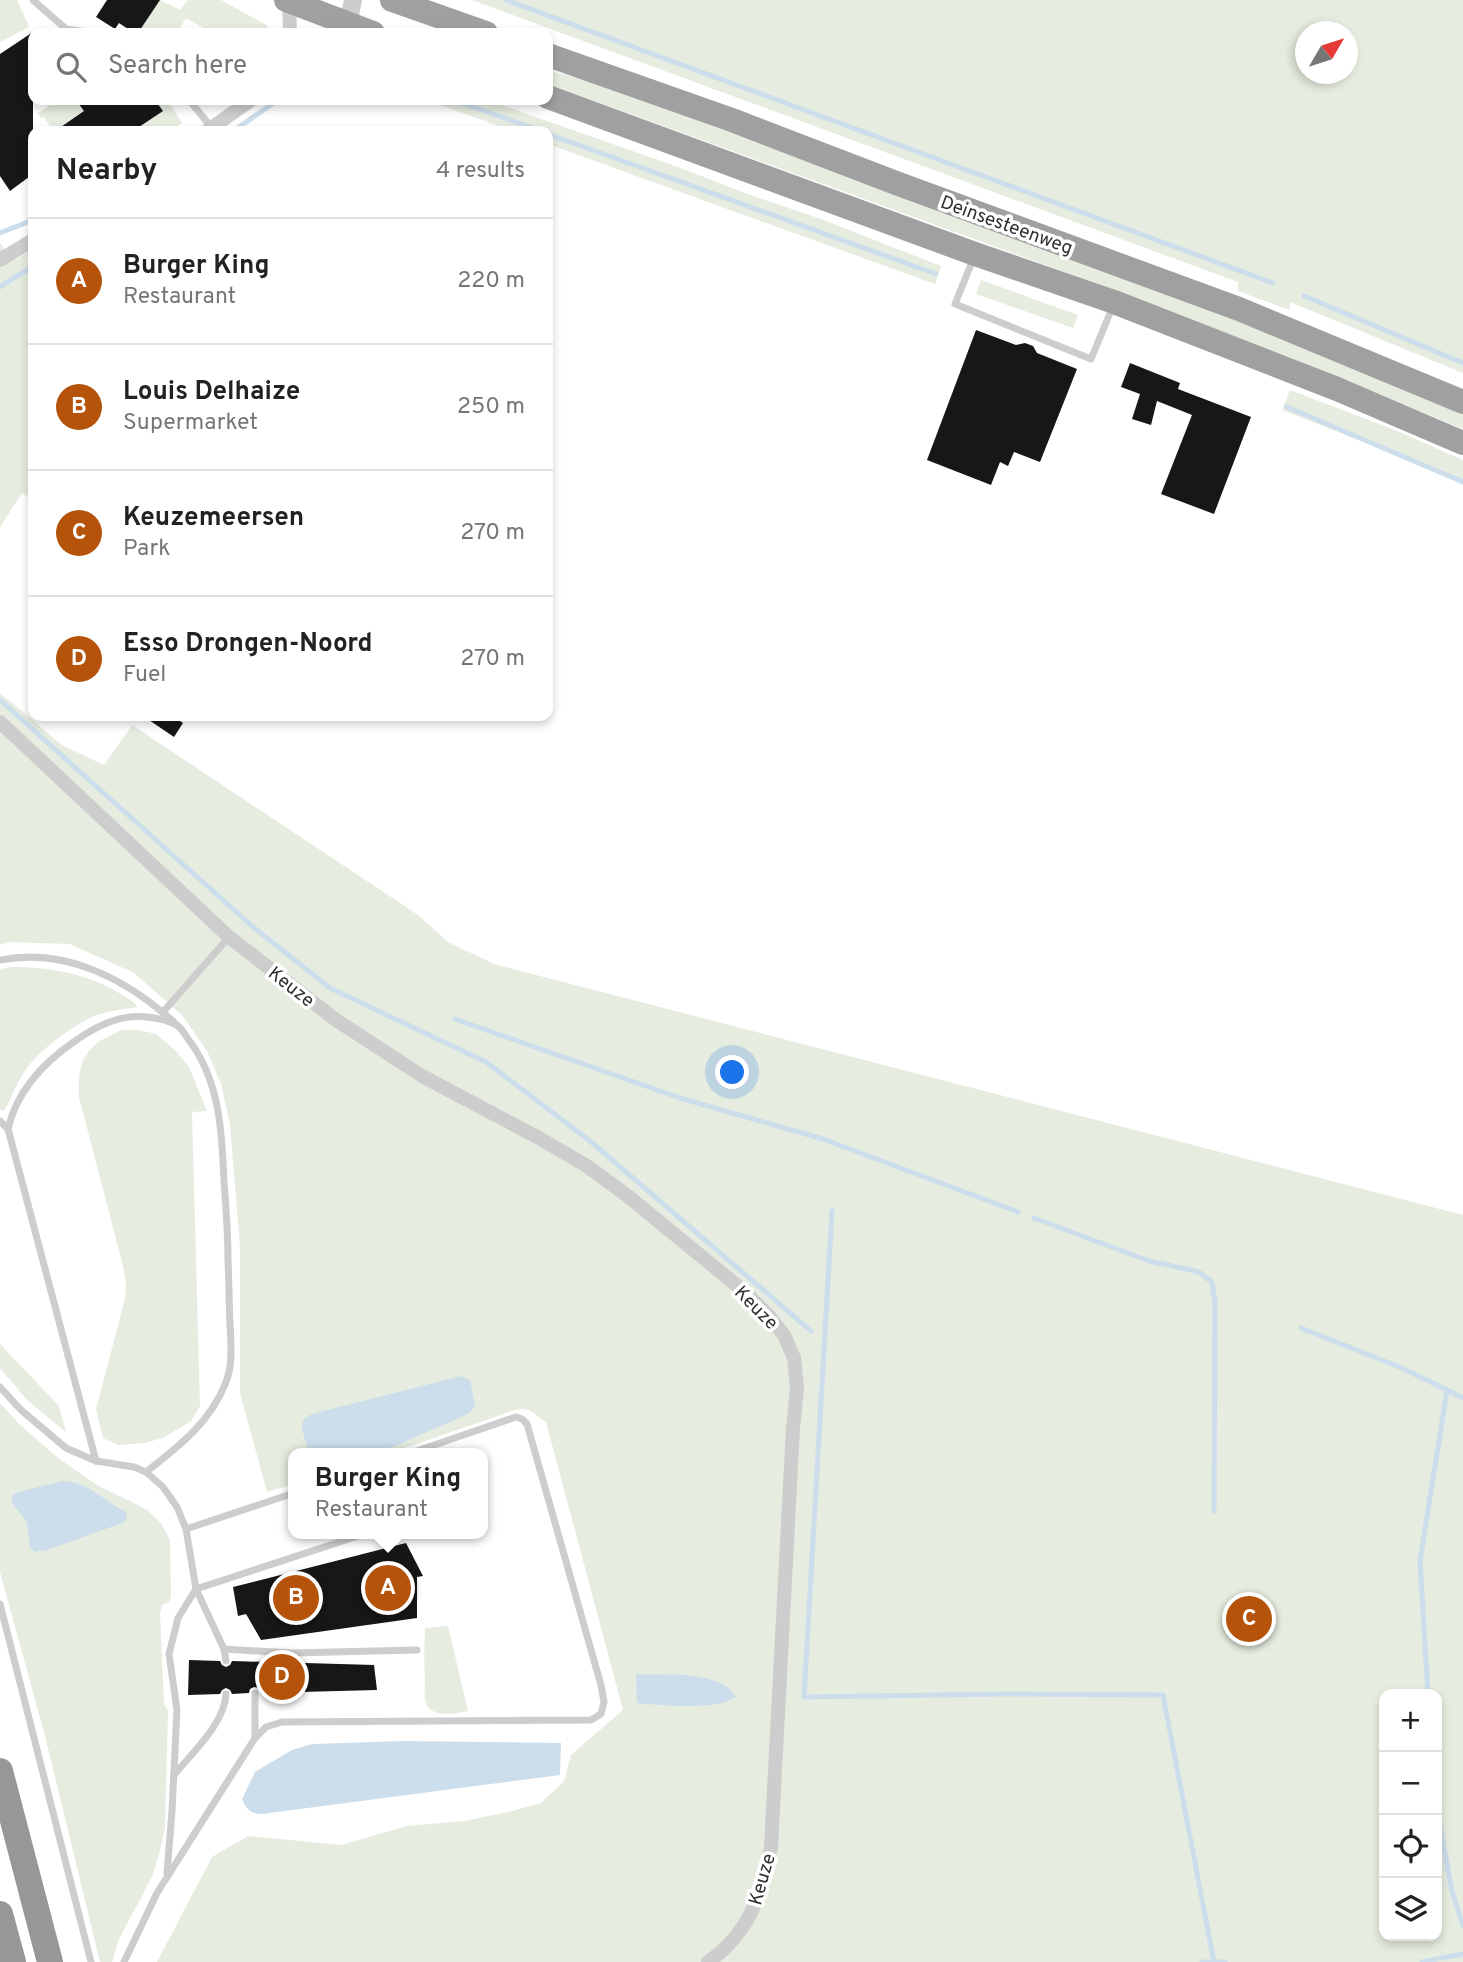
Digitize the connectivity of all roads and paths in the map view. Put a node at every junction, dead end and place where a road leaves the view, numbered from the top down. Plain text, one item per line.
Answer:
1 (33, 0) edge
2 (288, 0) edge
3 (392, 0) edge
4 (346, 19) edge
5 (65, 28) edge
6 (290, 28) edge
7 (363, 28) edge
8 (472, 28) edge
9 (553, 57) edge
10 (553, 99) edge
11 (192, 105) edge
12 (244, 105) edge
13 (206, 126) edge
14 (215, 126) edge
15 (28, 243) edge
16 (975, 254) junction
17 (0, 260) edge
18 (1114, 302) junction
19 (1463, 402) edge
20 (1463, 443) edge
21 (0, 722) edge
22 (229, 937) junction
23 (0, 960) edge
24 (163, 1012) junction
25 (179, 1027) junction
26 (0, 1121) edge
27 (8, 1129) junction
28 (0, 1387) edge
29 (426, 1448) edge
30 (96, 1461) junction
31 (145, 1472) junction
32 (288, 1495) edge
33 (186, 1529) junction
34 (349, 1539) edge
35 (196, 1589) junction
36 (0, 1604) edge
37 (224, 1648) junction
38 (417, 1650) dead end
39 (254, 1651) junction
40 (226, 1661) dead end
41 (254, 1662) dead end
42 (255, 1693) dead end
43 (226, 1694) dead end
44 (255, 1738) junction
45 (0, 1771) edge
46 (174, 1776) junction
47 (166, 1877) junction
48 (0, 1914) edge
49 (13, 1962) edge
50 (50, 1962) edge
51 (91, 1962) edge
52 (124, 1962) edge
53 (708, 1962) edge

1 - 5 lane
2 - 4 highway
2 - 6 street
3 - 8 highway
4 - 7 highway
9 - 19 highway, Deinsesteenweg
10 - 16 highway, Deinsesteenweg
11 - 13 lane
12 - 14 street
15 - 17 street
16 - 18 highway, Deinsesteenweg
16 - 18 lane
18 - 20 highway, Deinsesteenweg
21 - 22 street, Keuze
22 - 24 lane
22 - 53 street, Keuze
23 - 24 lane
24 - 25 lane
25 - 27 lane
25 - 31 lane
26 - 27 lane
27 - 30 lane
28 - 30 lane
29 - 44 lane
30 - 31 lane
31 - 33 lane
32 - 33 lane
33 - 35 lane
34 - 35 lane
35 - 37 lane
35 - 46 lane
36 - 51 lane
37 - 39 lane
37 - 40 lane
38 - 39 lane
39 - 41 lane
42 - 44 lane
43 - 46 lane
44 - 47 lane
45 - 50 highway
46 - 47 lane
47 - 52 lane
48 - 49 highway

